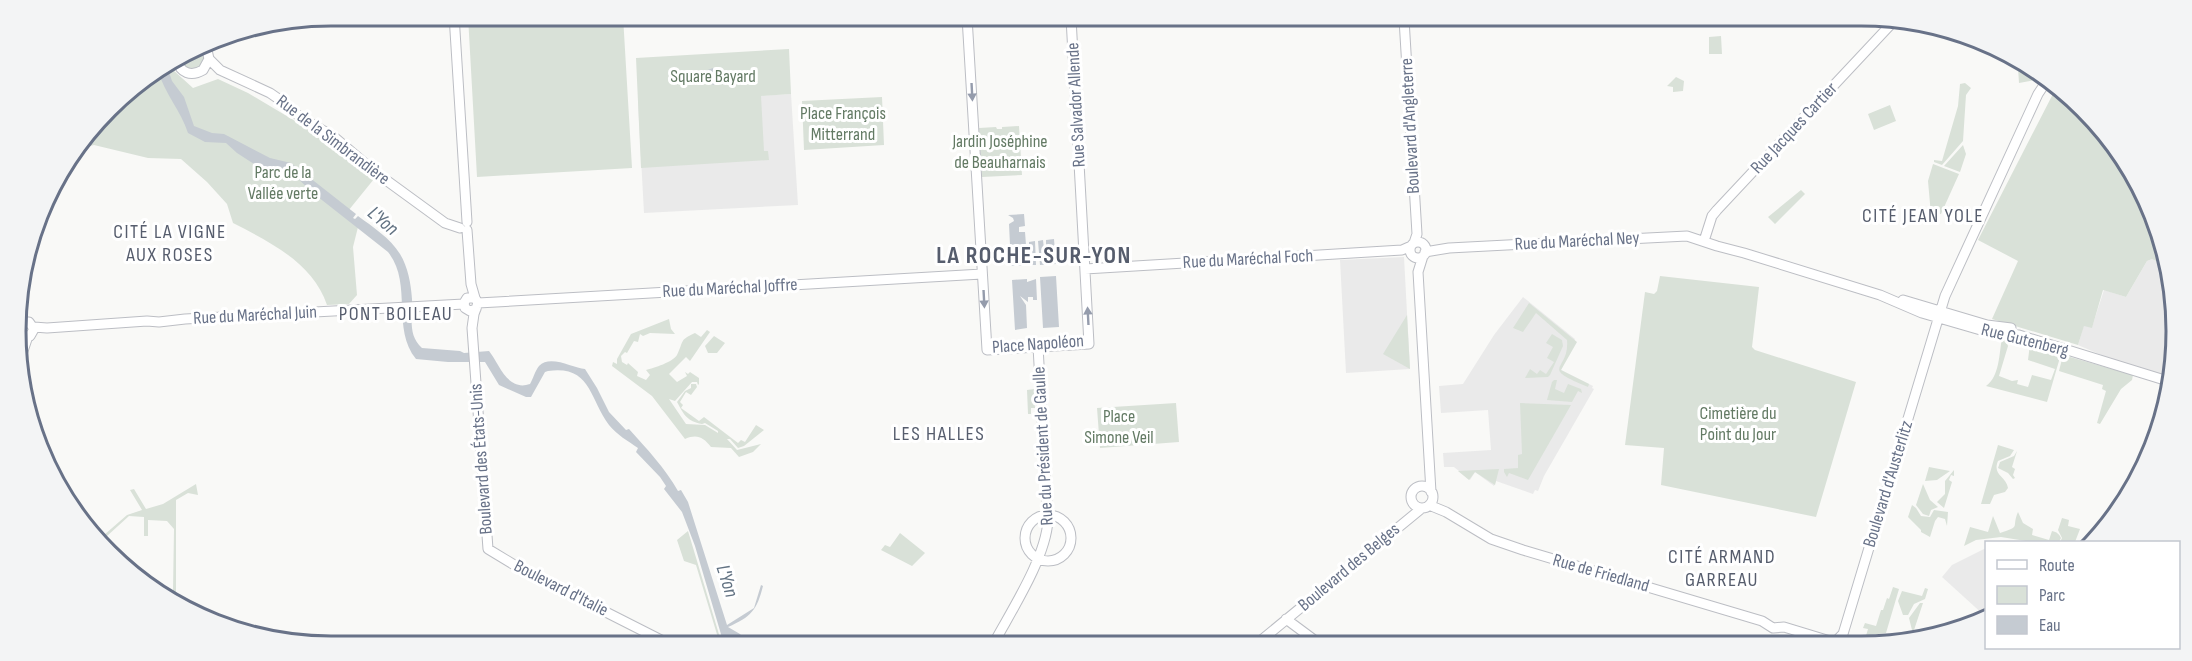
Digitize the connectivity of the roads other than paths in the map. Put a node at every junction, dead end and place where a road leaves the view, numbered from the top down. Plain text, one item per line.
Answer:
1 (455, 26) edge
2 (968, 26) edge
3 (1071, 26) edge
4 (1404, 26) edge
5 (1889, 27) edge
6 (207, 52) edge
7 (209, 59) junction
8 (179, 66) edge
9 (203, 70) junction
10 (220, 70) junction
11 (2043, 86) edge
12 (1081, 192) joint
13 (463, 226) junction
14 (1704, 241) junction
15 (1416, 248) junction
16 (1085, 269) junction
17 (982, 274) junction
18 (1880, 295) junction
19 (471, 304) junction
20 (1939, 315) junction
21 (26, 331) edge
22 (1038, 347) junction
23 (2163, 376) edge
24 (2163, 379) edge
25 (1430, 473) junction
26 (1422, 486) junction
27 (1412, 500) junction
28 (1429, 501) junction
29 (1047, 514) junction
30 (1411, 516) junction
31 (490, 551) joint
32 (1038, 559) junction
33 (1286, 619) junction
34 (653, 636) edge
35 (998, 636) edge
36 (1266, 636) edge
37 (1309, 636) edge
38 (1814, 636) edge
39 (1841, 636) edge

1 - 13 street
2 -> 17 street, Place Napoléon
3 - 12 street, Rue Salvador Allende
4 - 15 street, Boulevard d'Angleterre
5 - 14 street, Rue Jacques Cartier
6 - 7 street, Rue de la Simbrandière
7 - 9 street
7 - 10 street, Rue de la Simbrandière
8 - 9 street, Rue de la Simbrandière
9 - 10 street, Rue de la Simbrandière
10 - 13 street, Rue de la Simbrandière
11 - 20 street, Boulevard d'Austerlitz
12 - 16 street, Place Napoléon
13 - 19 street
14 - 15 street, Rue du Maréchal Ney
14 - 18 street, Rue Gutenberg
15 - 16 street, Rue du Maréchal Foch
15 - 25 street, Boulevard d'Angleterre
22 -> 16 street, Place Napoléon
17 - 19 street, Rue du Maréchal Joffre
17 -> 22 street, Place Napoléon
18 - 20 street, Rue Gutenberg
18 - 20 street, Rue Gutenberg
19 - 21 street, Rue du Maréchal Juin
19 - 31 street, Boulevard des États-Unis
20 - 23 street, Rue Gutenberg
20 - 24 street, Rue Gutenberg
20 - 39 street, Boulevard d'Austerlitz
22 - 29 street, Rue du Président de Gaulle
25 - 26 street
25 - 28 street, Boulevard d'Angleterre
26 - 27 street
26 - 28 street
27 - 28 street
27 - 30 street, Boulevard des Belges
28 - 30 street, Boulevard des Belges
28 - 38 street, Rue de Friedland
29 - 32 street, Rue du Président de Gaulle
29 - 32 street
29 - 32 street
30 - 33 street, Boulevard des Belges
31 - 34 street, Boulevard d'Italie
32 - 35 street, Rue du Président de Gaulle
33 - 36 street, Boulevard des Belges
33 - 37 street

